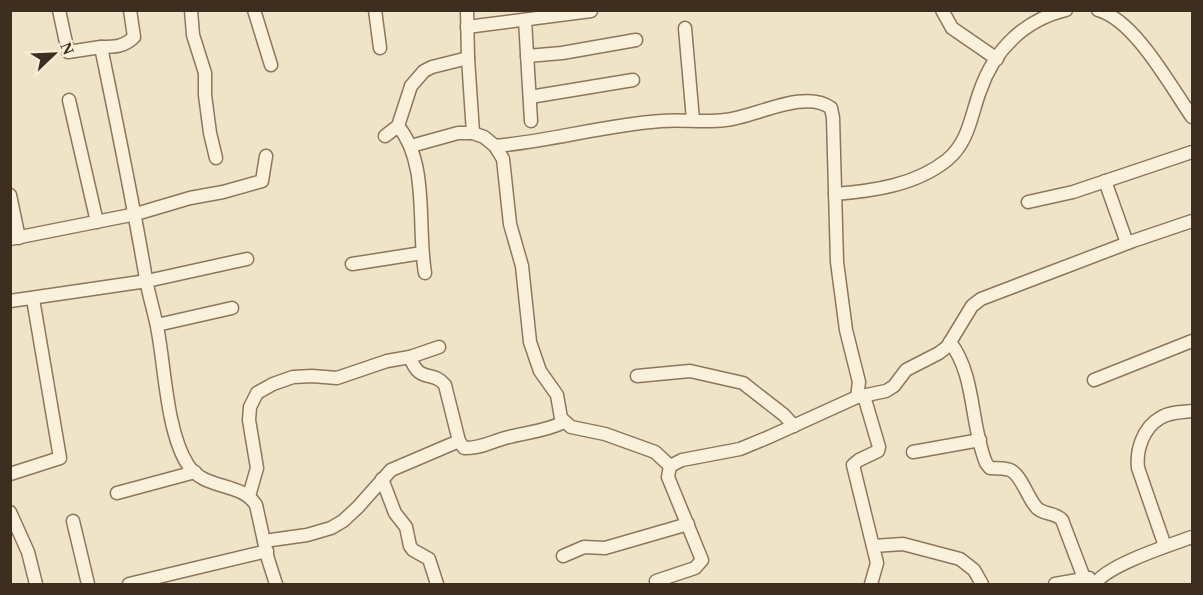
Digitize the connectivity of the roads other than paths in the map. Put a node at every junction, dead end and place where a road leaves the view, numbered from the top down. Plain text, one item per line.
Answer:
1 (59, 10) edge
2 (130, 10) edge
3 (191, 10) edge
4 (254, 10) edge
5 (375, 10) edge
6 (467, 10) edge
7 (942, 10) edge
8 (1066, 10) edge
9 (1098, 10) edge
10 (591, 11) edge
11 (525, 20) junction
12 (467, 27) junction
13 (685, 28) dead end
14 (636, 40) dead end
15 (100, 47) junction
16 (380, 48) dead end
17 (527, 56) junction
18 (468, 58) junction
19 (997, 59) junction
20 (271, 64) dead end
21 (633, 80) dead end
22 (530, 97) junction
23 (69, 100) dead end
24 (1192, 117) edge
25 (693, 120) junction
26 (531, 121) dead end
27 (398, 126) junction
28 (473, 133) junction
29 (386, 136) dead end
30 (411, 146) junction
31 (495, 146) junction
32 (1192, 152) edge
33 (266, 156) dead end
34 (216, 158) dead end
35 (1105, 181) junction
36 (835, 194) junction
37 (10, 195) edge
38 (1028, 202) dead end
39 (136, 214) junction
40 (1192, 221) edge
41 (97, 222) junction
42 (15, 239) edge
43 (1127, 243) junction
44 (422, 253) junction
45 (247, 259) dead end
46 (352, 264) dead end
47 (425, 273) dead end
48 (147, 281) junction
49 (33, 299) junction
50 (10, 301) edge
51 (232, 308) dead end
52 (157, 325) junction
53 (1192, 341) edge
54 (950, 342) junction
55 (439, 347) dead end
56 (410, 357) junction
57 (637, 376) dead end
58 (1094, 380) dead end
59 (860, 396) junction
60 (1192, 411) edge
61 (564, 422) junction
62 (794, 426) junction
63 (980, 440) junction
64 (459, 441) junction
65 (913, 452) dead end
66 (670, 466) junction
67 (195, 472) junction
68 (10, 474) edge
69 (382, 478) junction
70 (117, 493) dead end
71 (249, 496) junction
72 (10, 513) edge
73 (73, 521) dead end
74 (688, 524) junction
75 (1192, 537) edge
76 (265, 546) junction
77 (873, 546) junction
78 (1165, 546) junction
79 (563, 556) dead end
80 (1083, 578) junction
81 (656, 581) dead end
82 (1097, 581) edge
83 (36, 585) edge
84 (88, 585) edge
85 (129, 585) edge
86 (276, 585) edge
87 (436, 585) edge
88 (871, 585) edge
89 (982, 585) edge
90 (1055, 585) edge

1 - 15 street
2 - 15 street
3 - 34 street
4 - 20 street
5 - 16 street
6 - 12 street
7 - 19 street
8 - 19 street
9 - 24 street
10 - 11 street
11 - 12 street
11 - 17 street
12 - 18 street
13 - 25 street
14 - 17 street
15 - 39 street
17 - 22 street
18 - 27 street
18 - 28 street
19 - 36 street
21 - 22 street
22 - 26 street
23 - 41 street
25 - 31 street
25 - 36 street
27 - 29 street
27 - 30 street
28 - 30 street
28 - 31 street
30 - 44 street
31 - 61 street
32 - 35 street
33 - 39 street
35 - 38 street
35 - 43 street
36 - 59 street
37 - 42 street
39 - 41 street
39 - 48 street
40 - 43 street
41 - 42 street
43 - 54 street
44 - 46 street
44 - 47 street
45 - 48 street
48 - 49 street
48 - 52 street
49 - 50 street
49 - 68 street
51 - 52 street
52 - 67 street
53 - 58 street
54 - 59 street
54 - 63 street
55 - 56 street
56 - 64 street
56 - 71 street
57 - 62 street
59 - 62 street
59 - 77 street
60 - 78 street
61 - 64 street
61 - 66 street
62 - 66 street
63 - 65 street
63 - 80 street
64 - 69 street
66 - 74 street
67 - 70 street
67 - 71 street
69 - 76 street
69 - 87 street
71 - 76 street
72 - 83 street
73 - 84 street
74 - 79 street
74 - 81 street
75 - 78 street
76 - 85 street
76 - 86 street
77 - 88 street
77 - 89 street
78 - 82 street
80 - 82 street
80 - 90 street

